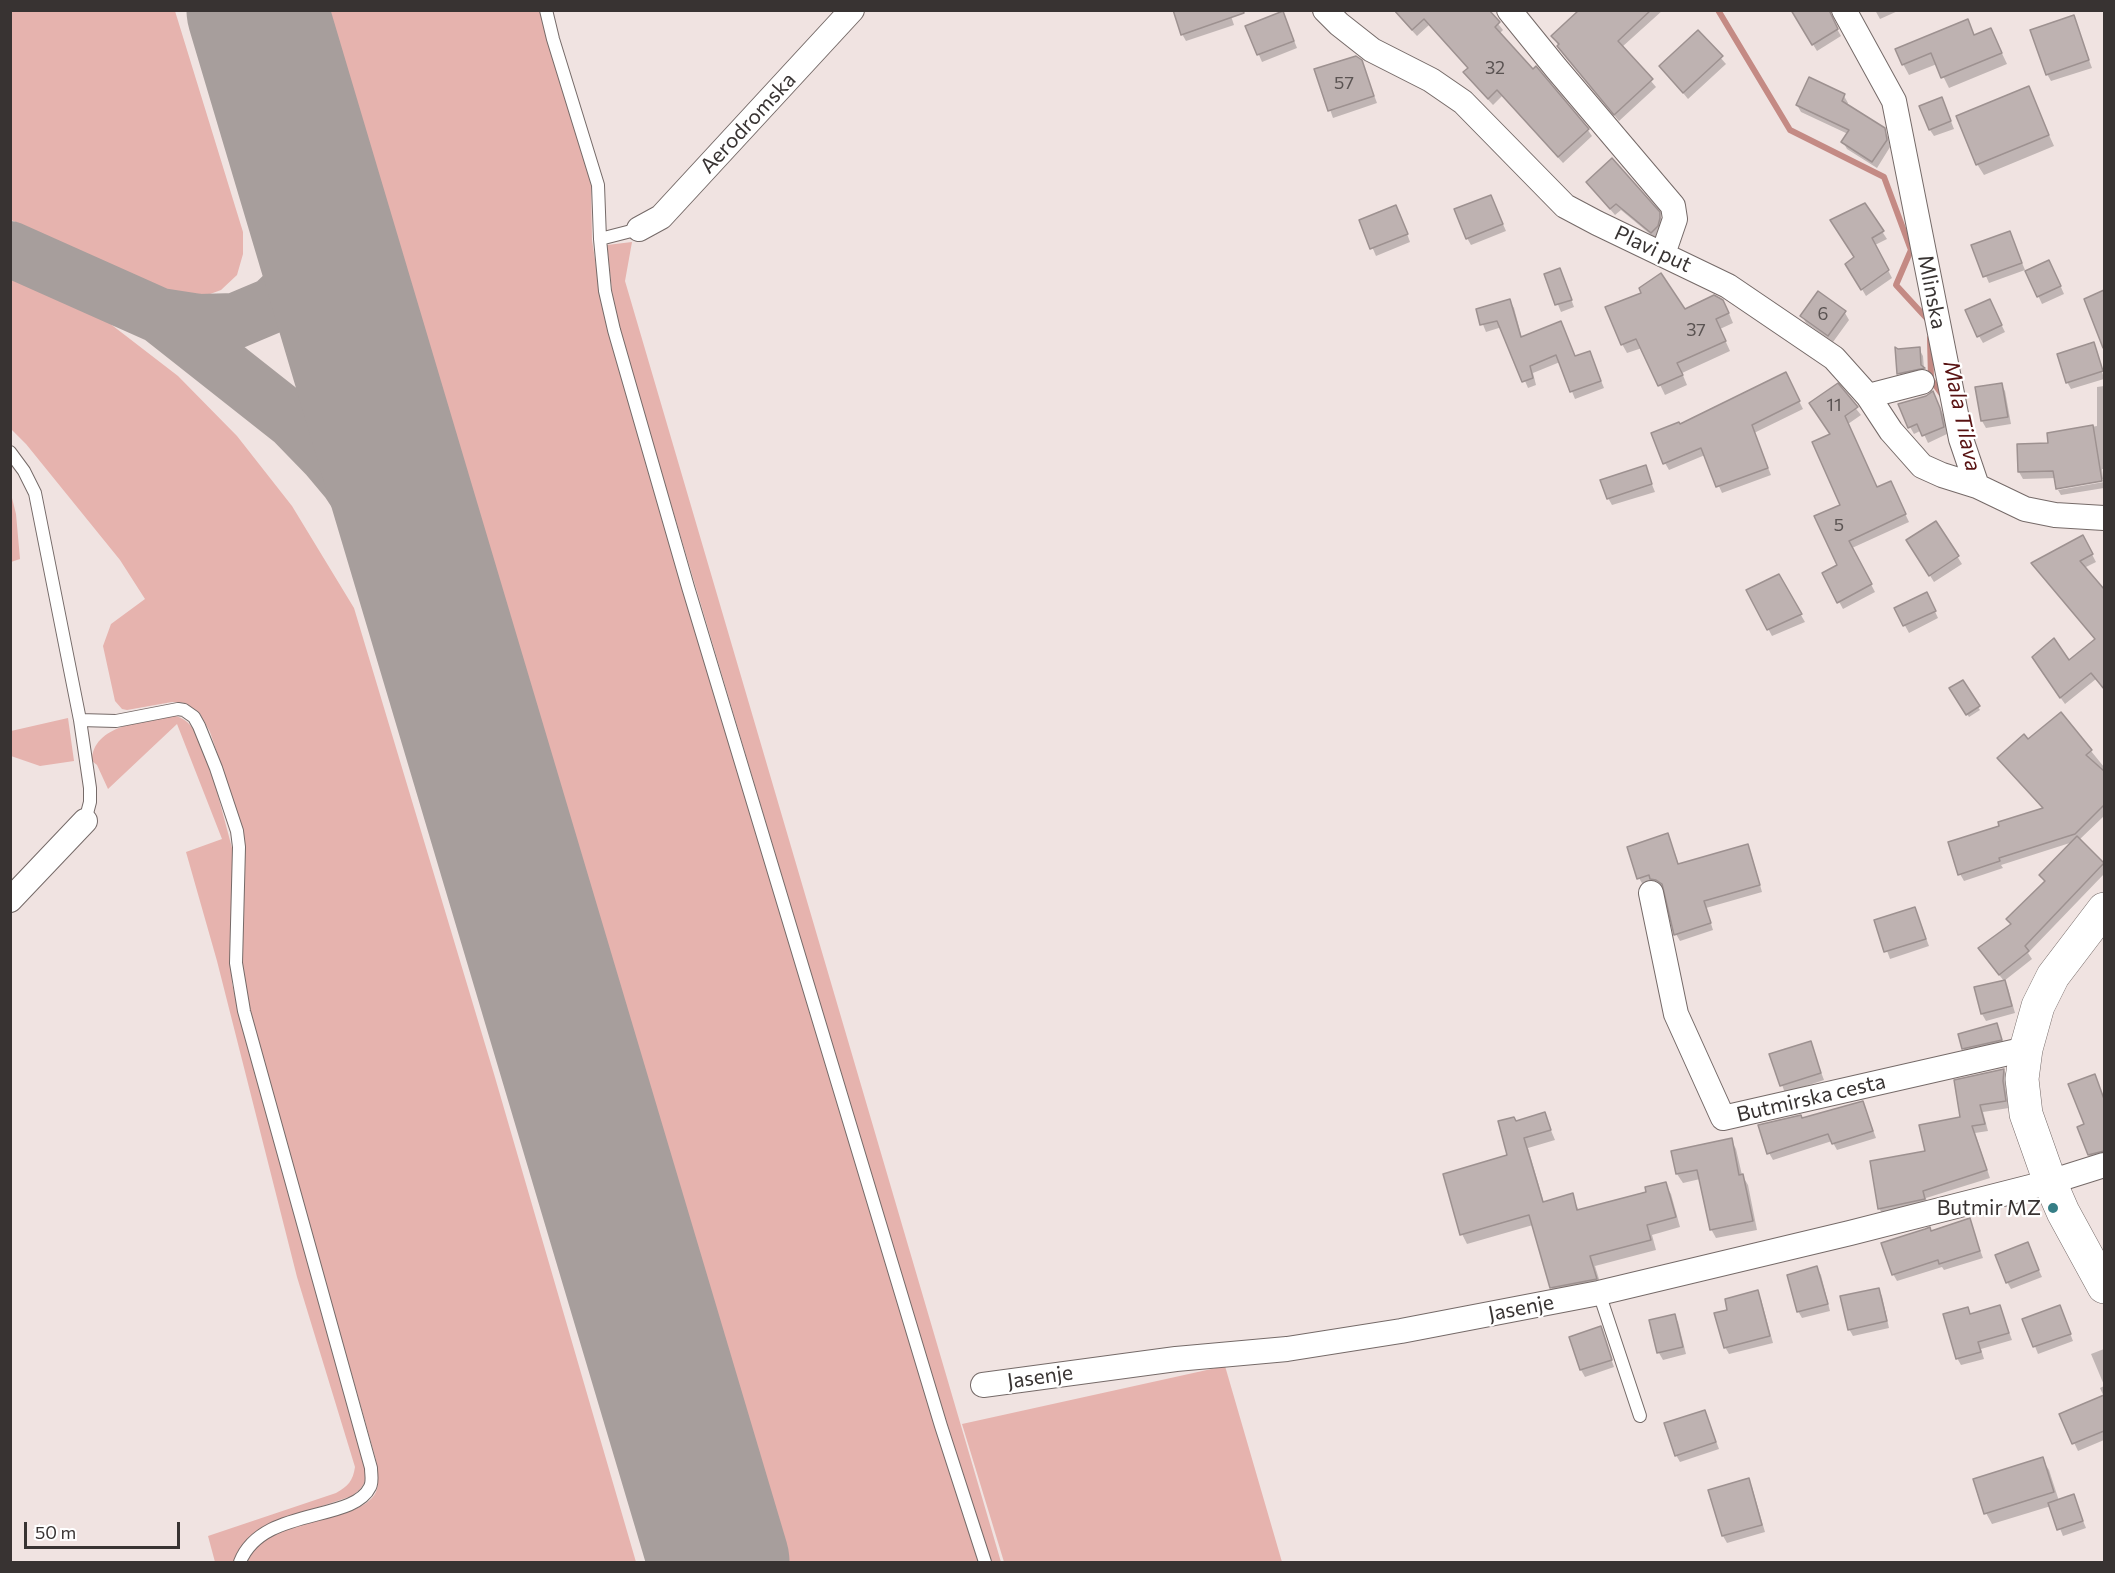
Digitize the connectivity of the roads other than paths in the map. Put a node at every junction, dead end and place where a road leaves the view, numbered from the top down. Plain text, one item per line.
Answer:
1 (546, 10) edge
2 (852, 10) edge
3 (1325, 10) edge
4 (1509, 10) edge
5 (1844, 10) edge
6 (639, 229) joint
7 (600, 239) junction
8 (1663, 254) junction
9 (1922, 382) dead end
10 (1868, 396) junction
11 (10, 452) edge
12 (1960, 481) junction
13 (2104, 518) edge
14 (80, 720) junction
15 (85, 820) joint
16 (1651, 893) dead end
17 (10, 900) edge
18 (2104, 909) edge
19 (2026, 1049) junction
20 (2104, 1165) edge
21 (2050, 1182) junction
22 (2104, 1287) edge
23 (1599, 1293) junction
24 (983, 1385) dead end
25 (1640, 1416) dead end
26 (240, 1563) edge
27 (985, 1563) edge

1 - 7 lane
2 - 6 street, Aerodromska
3 - 8 street, Plavi put
4 - 8 street
5 - 12 street, Mlinska
6 - 7 lane
7 - 27 lane
8 - 10 street, Plavi put
9 - 10 street
10 - 12 street, Plavi put
11 - 14 lane
12 - 13 street
14 - 15 lane
14 - 26 lane
15 - 17 street
16 - 19 street, Butmirska cesta
18 - 19 street
19 - 21 street
20 - 21 street, Jasenje
21 - 22 street
21 - 23 street, Jasenje
23 - 24 street, Jasenje
23 - 25 lane

